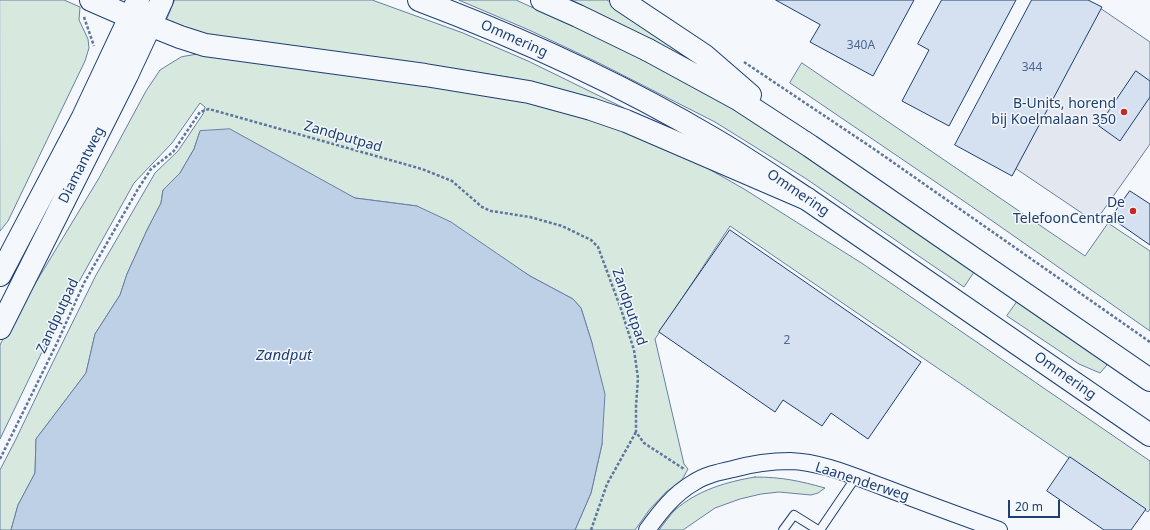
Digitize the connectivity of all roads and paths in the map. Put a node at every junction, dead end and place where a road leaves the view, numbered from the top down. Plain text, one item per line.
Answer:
1 (162, 0) edge
2 (419, 0) edge
3 (542, 0) edge
4 (621, 0) edge
5 (87, 6) edge
6 (134, 9) edge
7 (150, 26) junction
8 (94, 49) dead end
9 (743, 61) dead end
10 (810, 146) junction
11 (807, 199) junction
12 (0, 275) edge
13 (0, 281) edge
14 (19, 291) junction
15 (0, 328) edge
16 (1150, 342) edge
17 (1150, 380) edge
18 (636, 432) junction
19 (1150, 435) edge
20 (0, 459) edge
21 (856, 477) junction
22 (694, 482) junction
23 (989, 528) edge
24 (591, 530) edge
25 (647, 530) edge
26 (783, 530) edge
27 (819, 530) edge

1 - 7 main road, Diamantweg
2 - 11 main road, Ommering
3 - 10 main road
4 - 10 main road
5 - 6 main road
5 - 8 path
6 - 7 main road
6 - 12 main road, Diamantweg
7 - 11 main road
7 - 14 main road, Diamantweg
9 - 16 path
10 - 17 main road
11 - 19 main road, Ommering
13 - 14 street
14 - 15 main road, Diamantweg
18 - 20 path, Zandputpad
18 - 22 path
18 - 24 path
21 - 22 street, Laanenderweg
21 - 23 street, Laanenderweg
21 - 27 lane
22 - 25 street, Laanenderweg
26 - 27 lane

